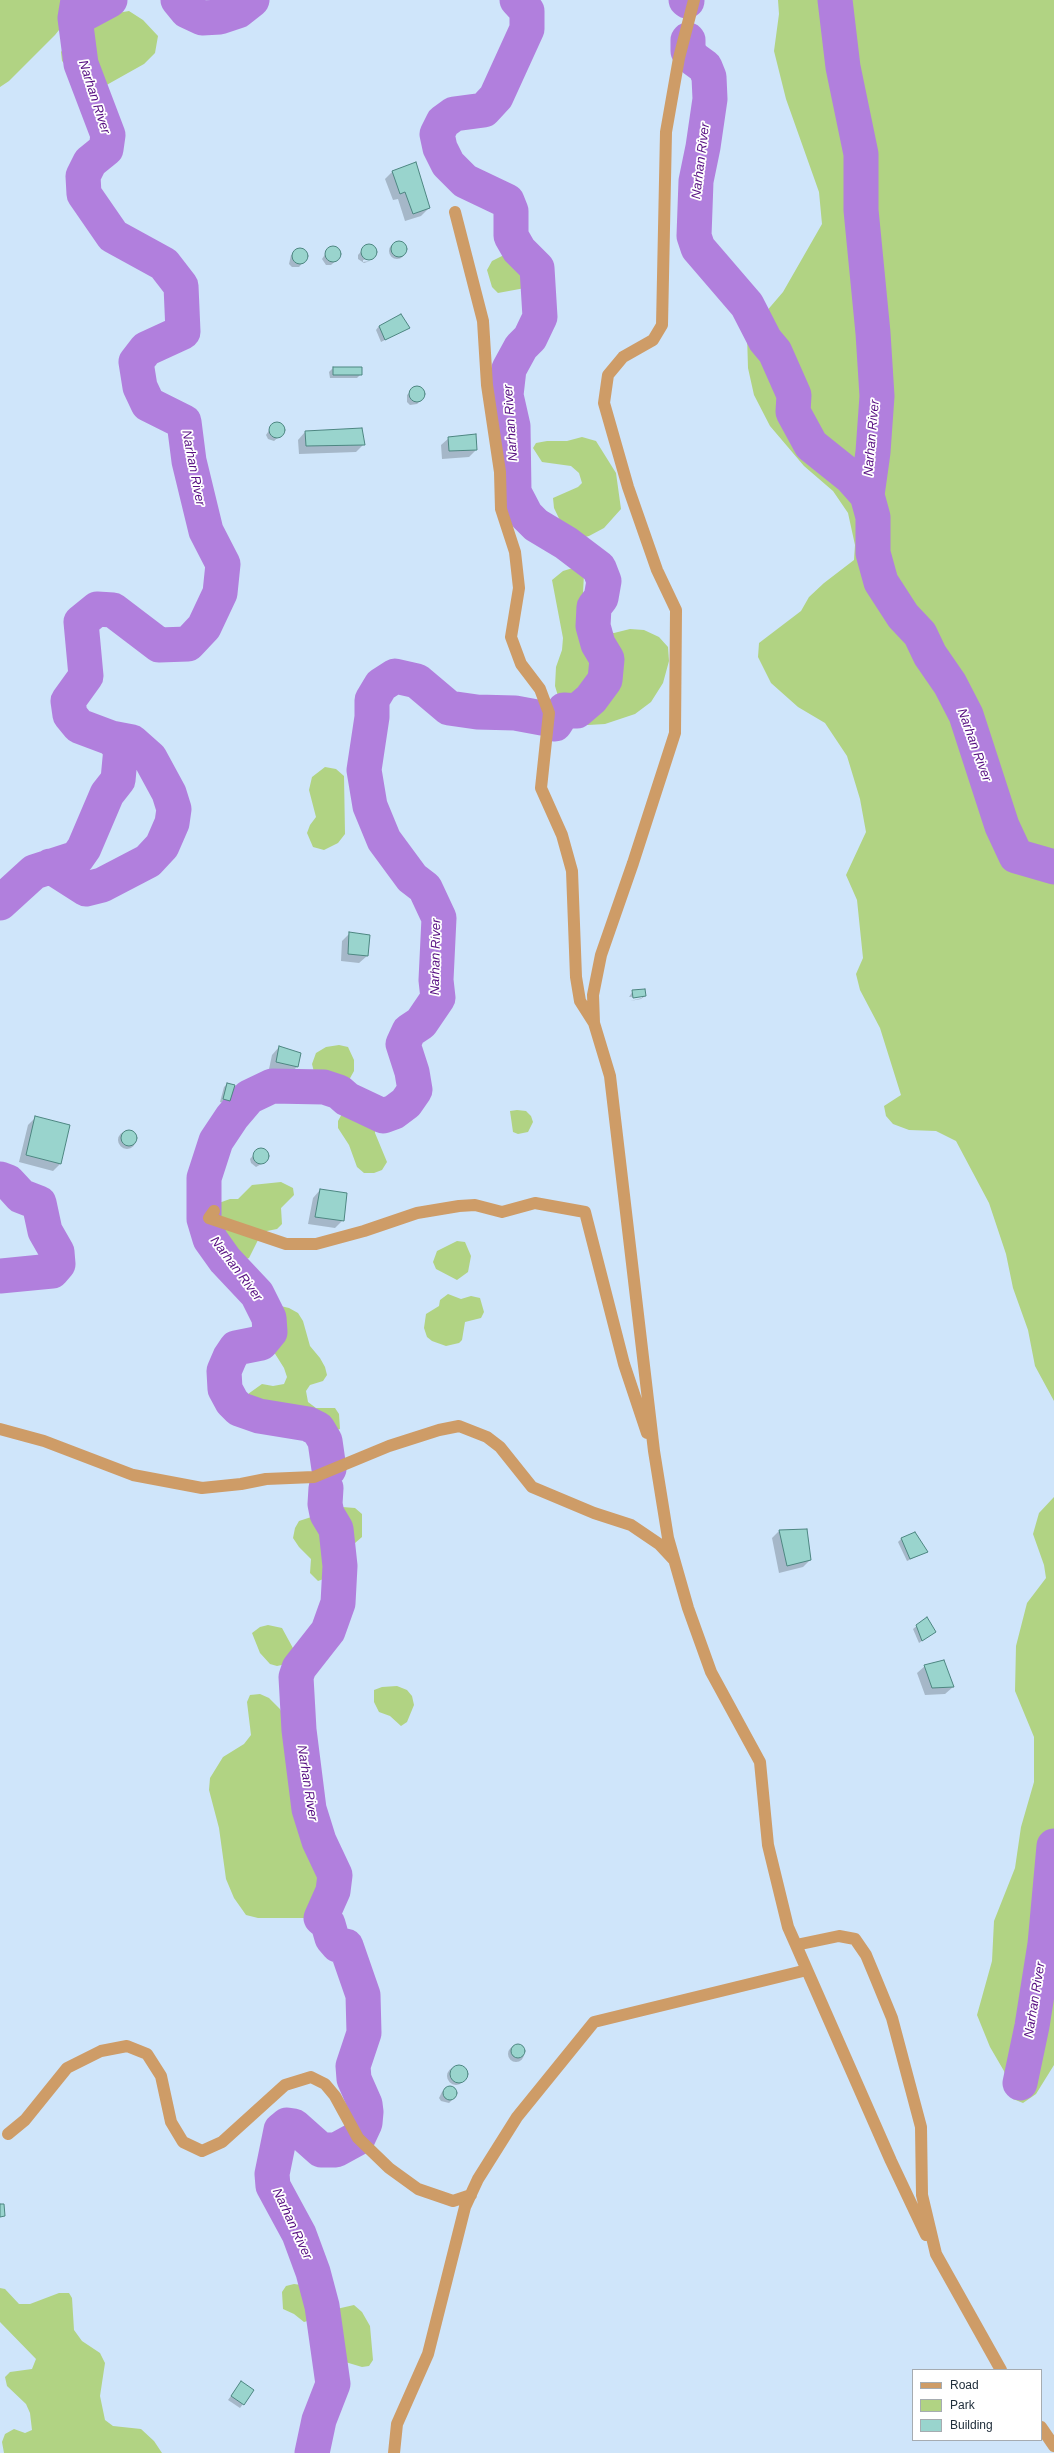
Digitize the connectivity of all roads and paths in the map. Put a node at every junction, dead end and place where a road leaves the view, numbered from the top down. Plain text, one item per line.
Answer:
1 (694, 0) edge
2 (455, 212) dead end
3 (594, 1023) junction
4 (214, 1211) dead end
5 (0, 1429) edge
6 (654, 1451) junction
7 (675, 1561) junction
8 (796, 1944) junction
9 (807, 1970) junction
10 (8, 2134) dead end
11 (471, 2195) junction
12 (936, 2254) junction
13 (1000, 2369) edge
14 (1042, 2428) edge
15 (1054, 2446) edge
16 (394, 2453) edge

1 - 3 street
2 - 3 street
3 - 6 street
4 - 6 street
5 - 7 street
6 - 7 street
7 - 8 street
8 - 9 street
8 - 12 street
9 - 11 street
9 - 12 street
10 - 11 street
11 - 16 street
12 - 13 street
14 - 15 street

